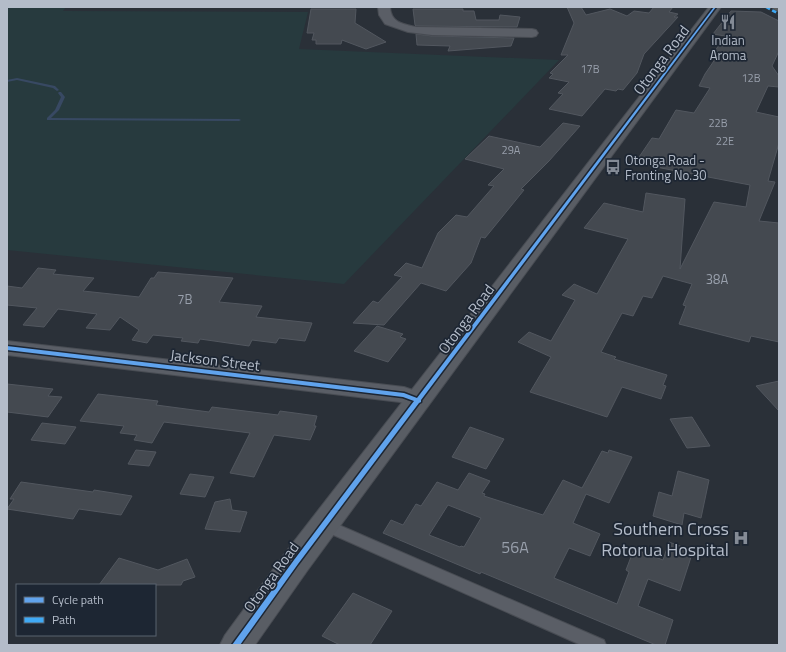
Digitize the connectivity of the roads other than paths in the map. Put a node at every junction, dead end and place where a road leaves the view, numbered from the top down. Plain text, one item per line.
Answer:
1 (384, 7) edge
2 (715, 7) edge
3 (532, 33) dead end
4 (7, 348) edge
5 (419, 401) junction
6 (325, 526) junction
7 (236, 645) edge
8 (598, 645) edge

1 - 3 street
2 - 5 street, Otonga Road
4 - 5 street, Jackson Street
5 - 6 street, Otonga Road
6 - 7 street, Otonga Road
6 - 8 lane

